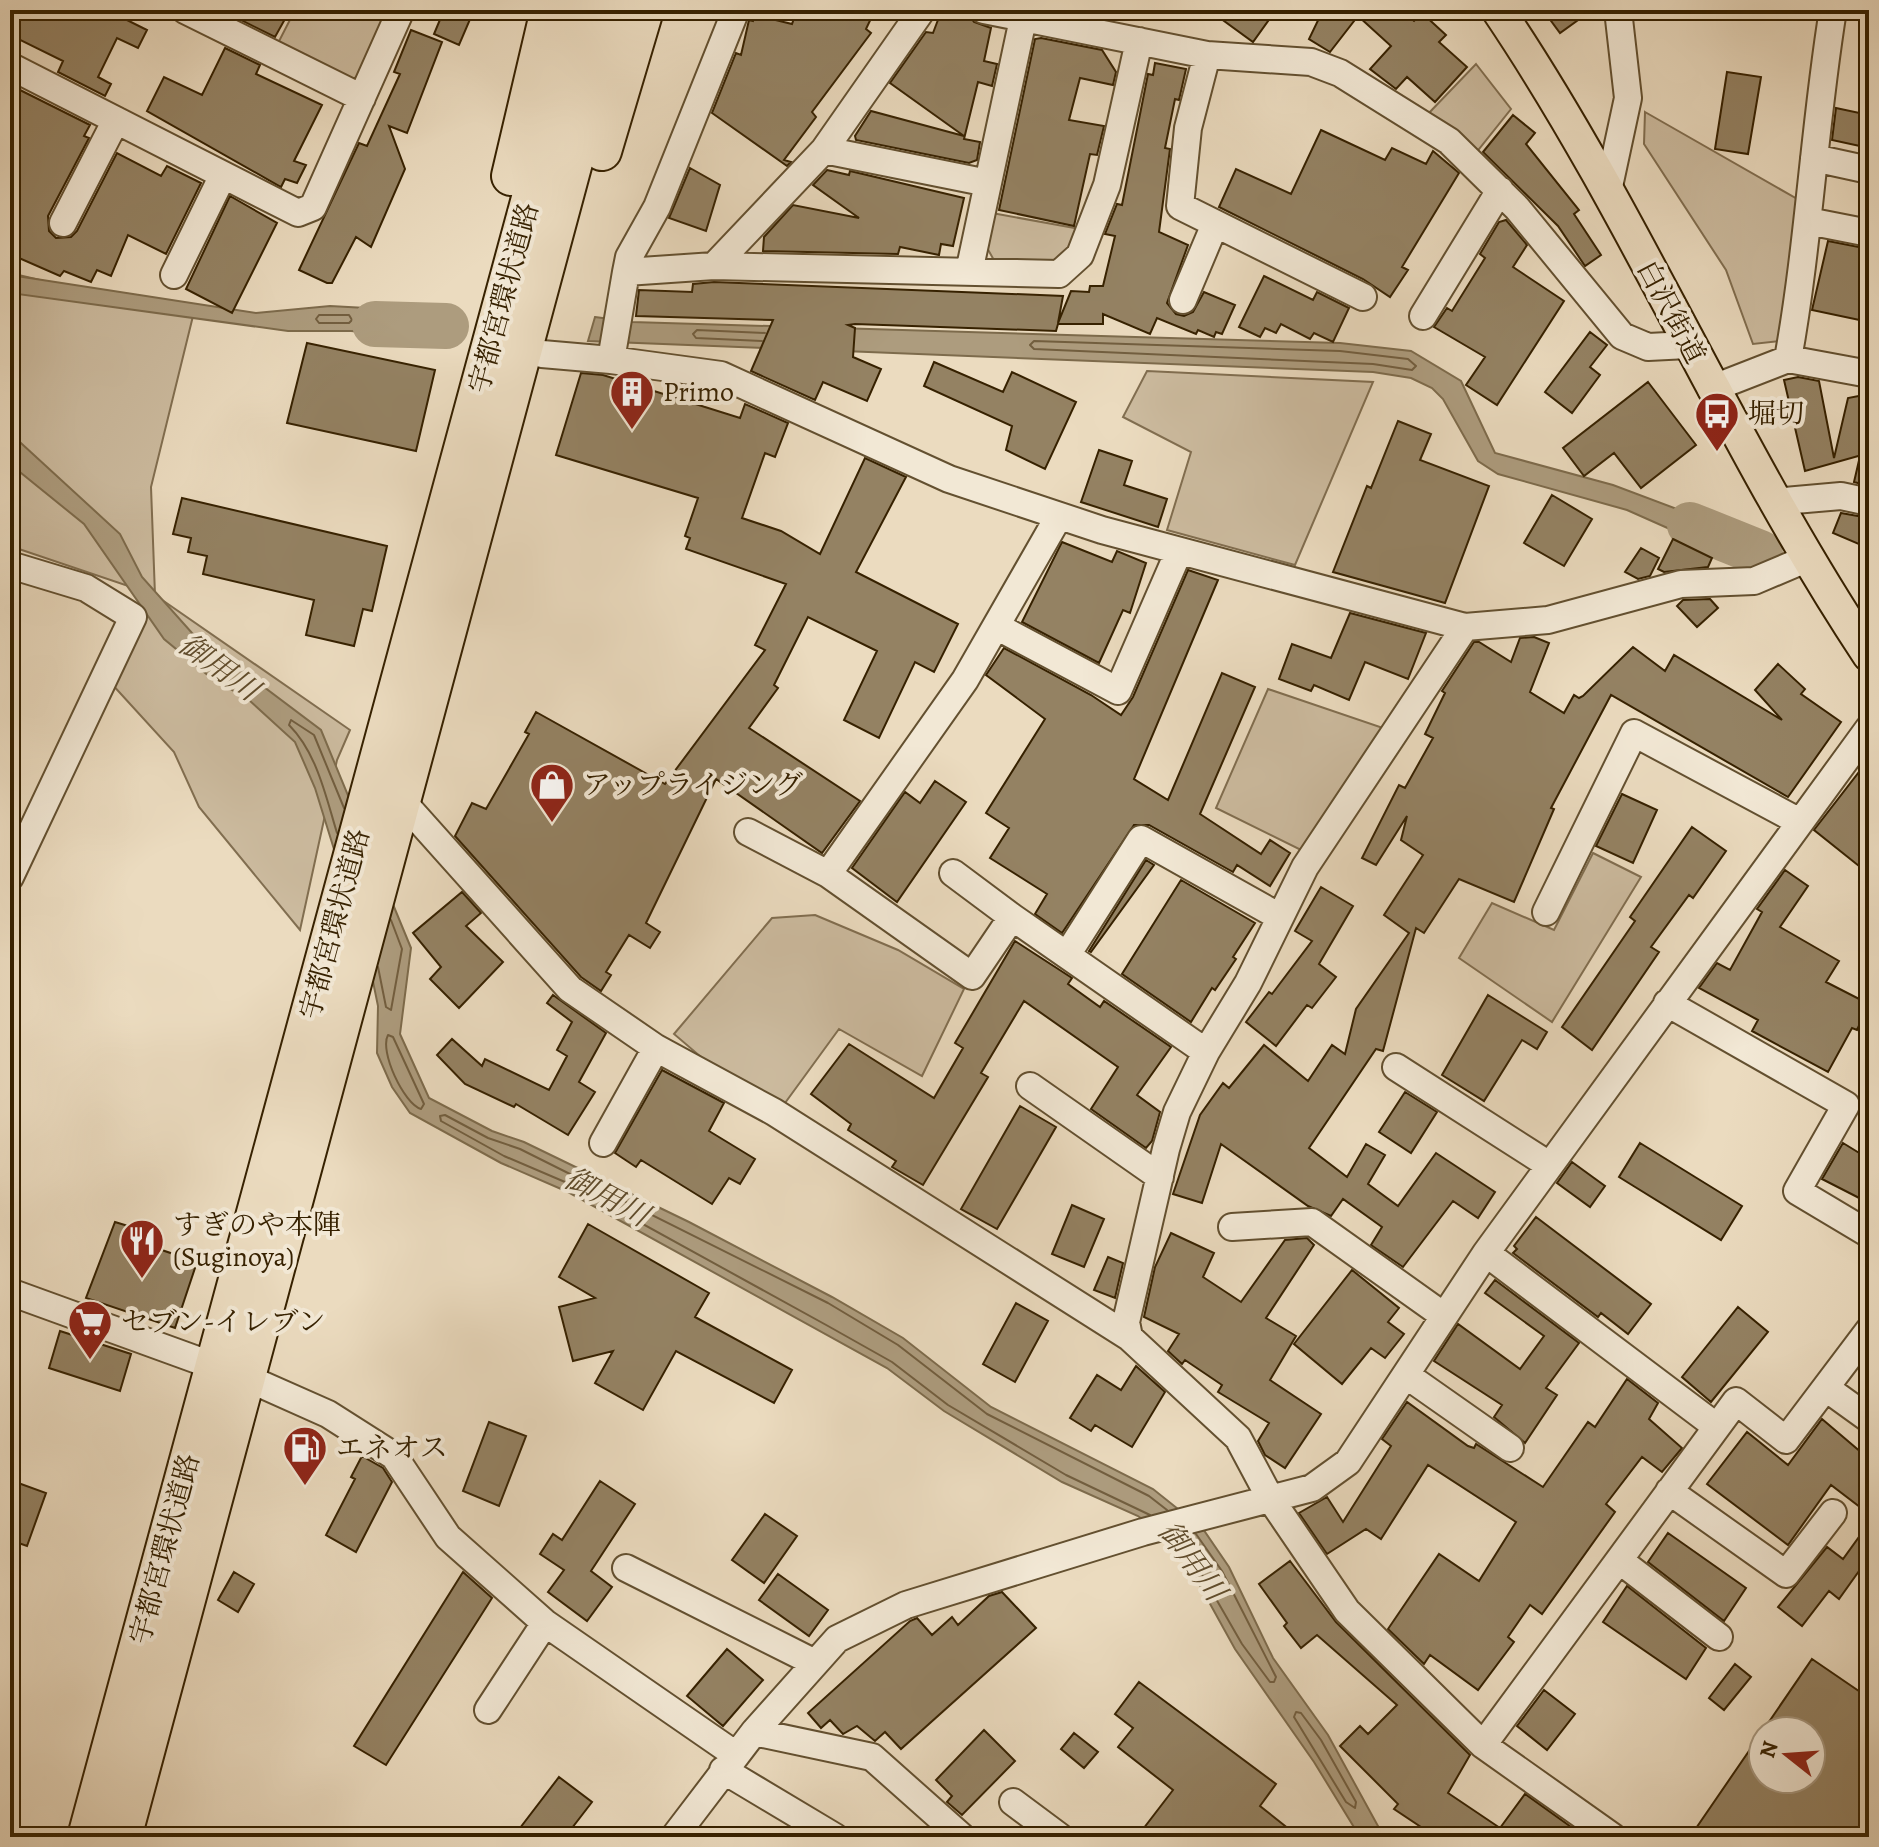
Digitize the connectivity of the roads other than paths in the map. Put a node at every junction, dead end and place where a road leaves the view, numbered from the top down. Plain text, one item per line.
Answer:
1 (185, 10) edge
2 (401, 10) edge
3 (550, 10) edge
4 (582, 10) edge
5 (614, 10) edge
6 (644, 10) edge
7 (736, 10) edge
8 (922, 10) edge
9 (984, 10) edge
10 (1498, 10) edge
11 (1618, 10) edge
12 (1833, 10) edge
13 (1023, 19) junction
14 (1139, 41) junction
15 (1207, 55) junction
16 (10, 66) edge
17 (362, 98) junction
18 (116, 120) junction
19 (824, 150) junction
20 (1814, 158) junction
21 (1869, 170) edge
22 (223, 175) junction
23 (988, 183) junction
24 (1500, 190) junction
25 (1608, 191) junction
26 (1808, 221) junction
27 (63, 223) dead end
28 (1215, 224) junction
29 (1869, 233) edge
30 (714, 266) junction
31 (626, 272) junction
32 (969, 272) junction
33 (174, 275) dead end
34 (1363, 297) dead end
35 (1183, 300) dead end
36 (1423, 316) dead end
37 (1688, 345) junction
38 (542, 354) junction
39 (612, 354) junction
40 (1788, 359) junction
41 (1869, 374) edge
42 (1711, 389) junction
43 (497, 445) junction
44 (1773, 502) junction
45 (1869, 502) edge
46 (1059, 516) junction
47 (1179, 551) junction
48 (1806, 559) junction
49 (10, 565) edge
50 (996, 626) junction
51 (1465, 627) junction
52 (409, 651) junction
53 (1869, 655) edge
54 (1869, 728) edge
55 (387, 795) junction
56 (1798, 821) junction
57 (748, 832) dead end
58 (953, 873) dead end
59 (828, 874) junction
60 (10, 877) edge
61 (1546, 912) dead end
62 (1012, 917) junction
63 (1280, 917) junction
64 (1067, 955) junction
65 (1667, 1003) junction
66 (656, 1048) junction
67 (1206, 1052) junction
68 (1396, 1067) dead end
69 (1030, 1086) dead end
70 (603, 1143) dead end
71 (1549, 1165) junction
72 (1160, 1177) junction
73 (1232, 1227) dead end
74 (1869, 1234) edge
75 (1486, 1253) junction
76 (10, 1292) edge
77 (1444, 1316) junction
78 (1869, 1330) edge
79 (1129, 1337) junction
80 (231, 1372) junction
81 (1406, 1375) junction
82 (1826, 1388) junction
83 (1869, 1419) edge
84 (1717, 1427) junction
85 (1510, 1448) dead end
86 (1669, 1491) junction
87 (1270, 1498) junction
88 (1833, 1513) dead end
89 (1619, 1560) junction
90 (626, 1568) dead end
91 (545, 1623) junction
92 (1719, 1637) dead end
93 (815, 1663) junction
94 (488, 1710) dead end
95 (754, 1732) junction
96 (1483, 1745) junction
97 (730, 1763) junction
98 (1013, 1802) dead end
99 (87, 1837) edge
100 (122, 1837) edge
101 (674, 1837) edge
102 (835, 1837) edge
103 (962, 1837) edge
104 (1060, 1837) edge
105 (1613, 1837) edge

1 - 17 street
2 - 17 street
3 - 52 highway
4 - 52 highway, 宇都宮環状道路
5 - 43 highway, 宇都宮環状道路
6 - 38 highway
7 - 31 street
8 - 19 street
9 - 13 street
10 - 25 main road, 白沢街道
11 - 25 street
12 - 20 street
13 - 14 street
13 - 23 street
14 - 15 street
14 - 32 street
15 - 24 street
15 - 28 street
16 - 18 street
17 - 22 street
18 - 22 street
18 - 27 street
19 - 23 street
19 - 30 street
20 - 21 street
20 - 26 street
22 - 33 street
23 - 32 street
24 - 36 street
24 - 37 street
25 - 37 main road, 白沢街道
26 - 29 street
26 - 40 street
28 - 34 street
28 - 35 street
30 - 31 street
30 - 32 street
31 - 39 street
37 - 42 main road, 白沢街道
38 - 39 street
38 - 43 highway
39 - 46 street
40 - 41 street
40 - 42 street
42 - 44 main road, 白沢街道
43 - 55 highway, 宇都宮環状道路
44 - 45 street
44 - 48 main road, 白沢街道
46 - 47 street
46 - 50 street
47 - 50 street
47 - 51 street
48 - 51 street
48 - 53 main road, 白沢街道
49 - 60 street
50 - 59 street
51 - 63 street
52 - 55 highway, 宇都宮環状道路
54 - 56 street
55 - 66 street
55 - 80 highway, 宇都宮環状道路
56 - 61 street
56 - 65 street
57 - 59 street
58 - 62 street
59 - 62 street
62 - 64 street
63 - 64 street
63 - 67 street
64 - 67 street
65 - 71 street
65 - 74 street
66 - 70 street
66 - 79 street
67 - 72 street
68 - 71 street
69 - 72 street
71 - 75 street
72 - 79 street
73 - 77 street
75 - 77 street
75 - 84 street
76 - 80 street
77 - 81 street
78 - 82 street
79 - 87 street
80 - 91 street
80 - 99 highway, 宇都宮環状道路
80 - 100 highway, 宇都宮環状道路
81 - 85 street
81 - 87 street
82 - 83 street
82 - 84 street
84 - 86 street
86 - 88 street
86 - 89 street
87 - 93 street
87 - 96 street
89 - 92 street
89 - 96 street
90 - 93 street
91 - 94 street
91 - 97 street
93 - 95 street
95 - 97 street
95 - 103 street
96 - 105 street
97 - 101 street
97 - 102 street
98 - 104 street

